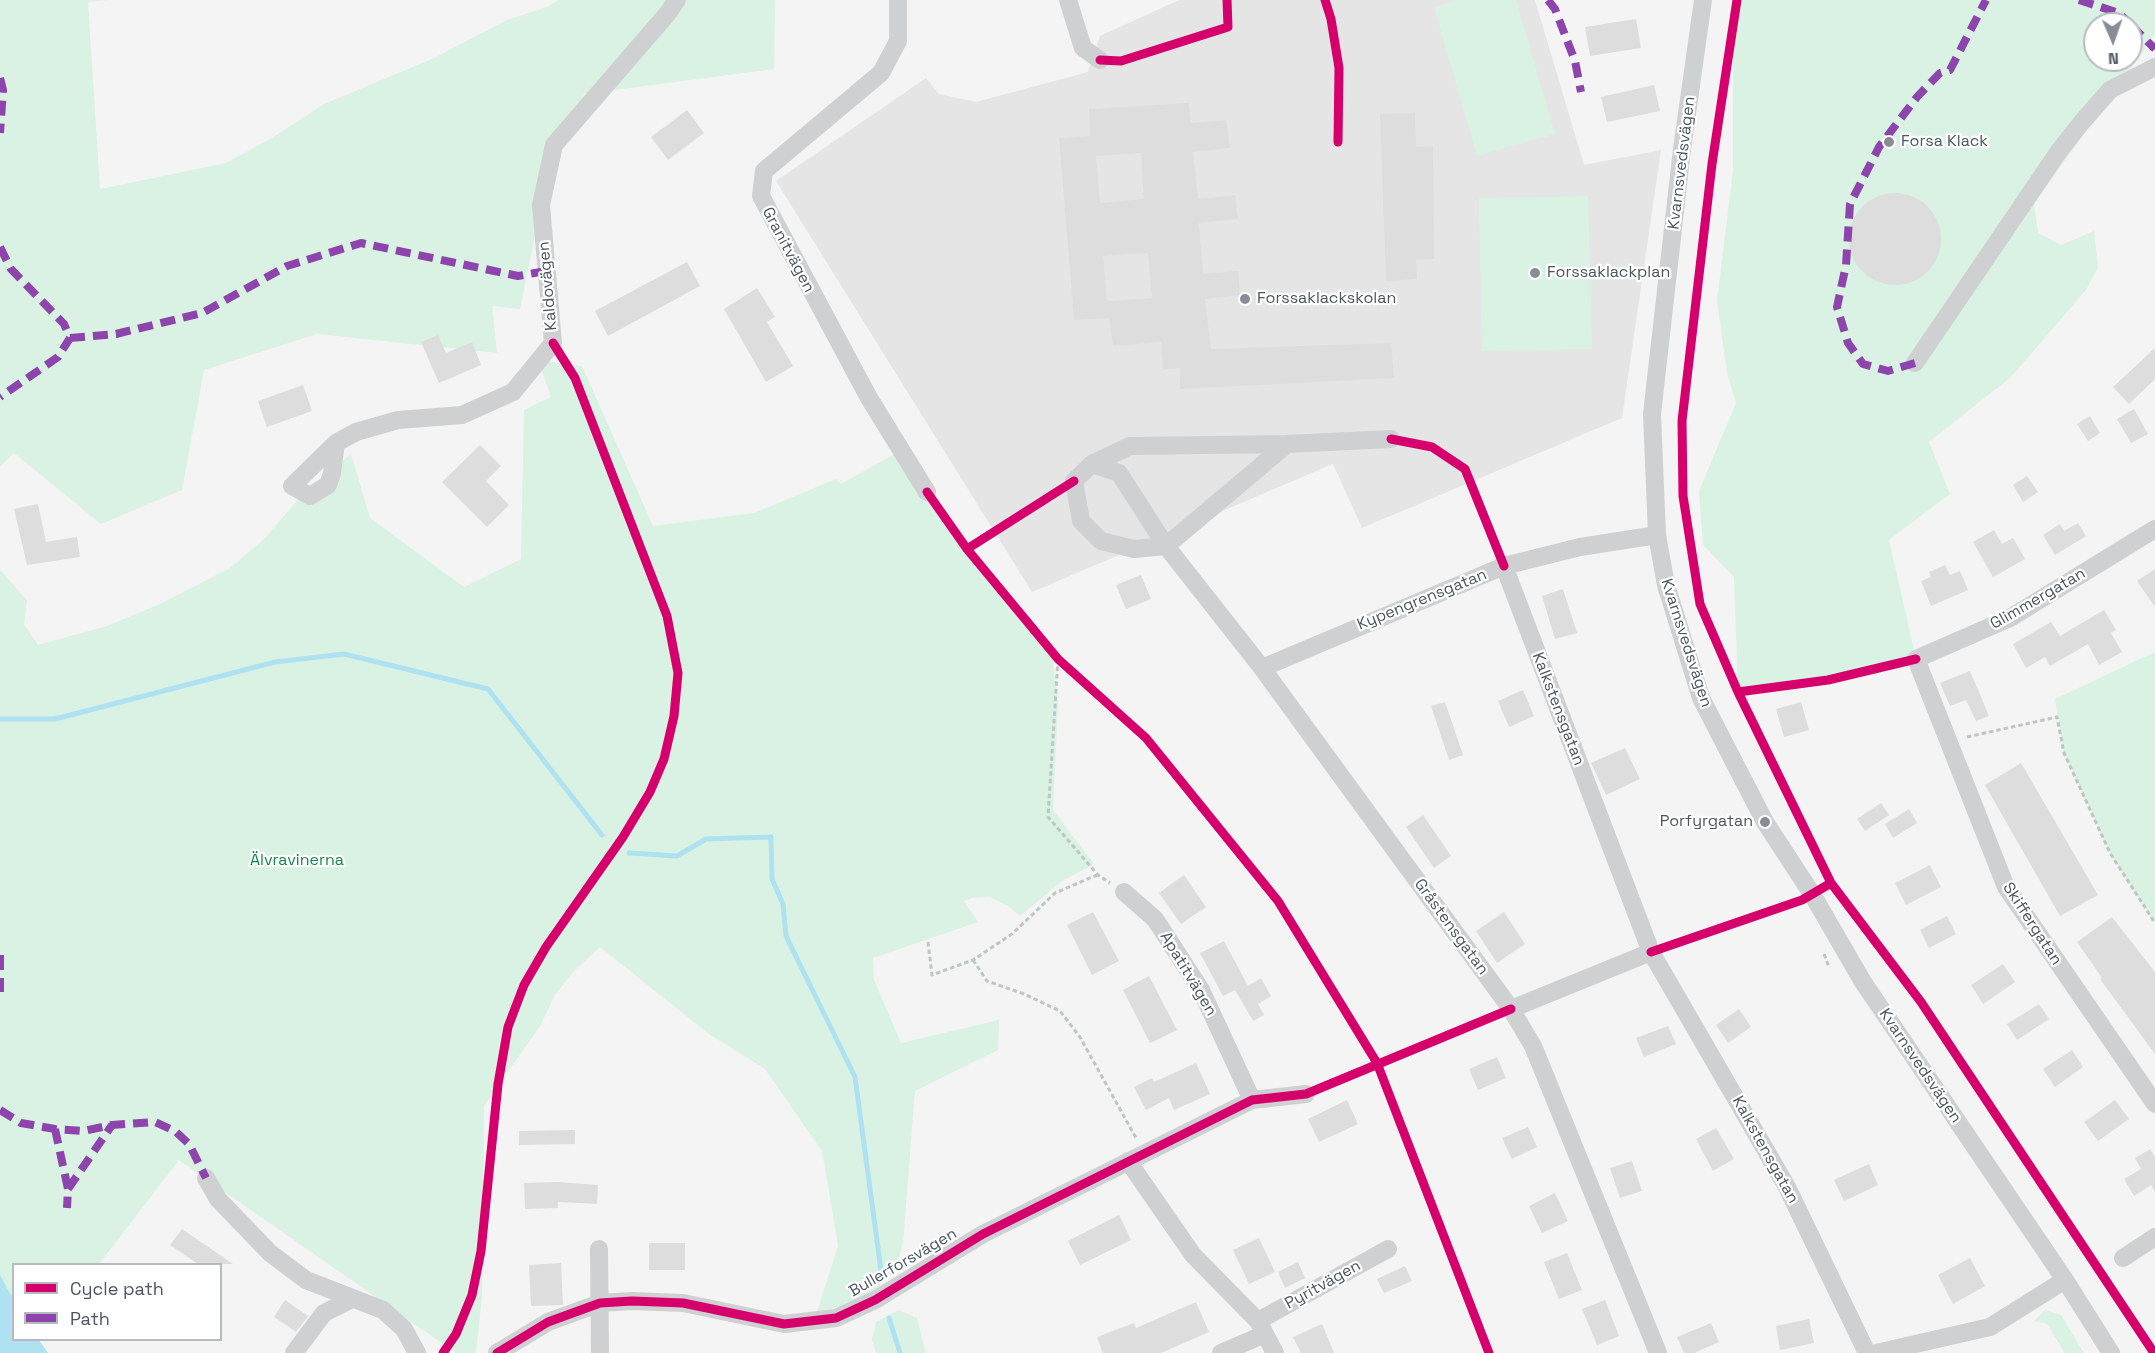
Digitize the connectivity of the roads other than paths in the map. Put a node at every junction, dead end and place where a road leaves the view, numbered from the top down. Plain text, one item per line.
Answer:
1 (676, 0) edge
2 (898, 0) edge
3 (1068, 0) edge
4 (1704, 0) edge
5 (1100, 60) dead end
6 (2155, 67) edge
7 (1915, 363) dead end
8 (1391, 439) dead end
9 (1287, 444) junction
10 (1092, 464) junction
11 (292, 486) dead end
12 (927, 492) dead end
13 (2155, 529) edge
14 (1658, 535) junction
15 (1166, 546) junction
16 (1504, 566) junction
17 (1916, 659) joint
18 (1262, 669) junction
19 (1124, 892) road end
20 (1651, 952) junction
21 (1511, 1009) junction
22 (1306, 1094) dead end
23 (1252, 1100) junction
24 (2155, 1104) edge
25 (1136, 1157) junction
26 (206, 1178) dead end
27 (2155, 1237) edge
28 (599, 1249) dead end
29 (1388, 1249) dead end
30 (2123, 1258) dead end
31 (2065, 1280) junction
32 (350, 1300) junction
33 (600, 1303) junction
34 (1262, 1327) junction
35 (294, 1353) edge
36 (417, 1353) edge
37 (497, 1353) edge
38 (600, 1353) edge
39 (1221, 1353) edge
40 (1275, 1353) edge
41 (1658, 1353) edge
42 (1867, 1353) edge
43 (1876, 1353) edge
44 (2111, 1353) edge

1 - 11 street, Kaldovägen
2 - 12 street, Granitvägen
3 - 5 street
4 - 14 street, Kvarnsvedsvägen
6 - 7 street
8 - 9 street
9 - 10 street
9 - 15 street
10 - 15 street, Gråstensgatan
10 - 15 street
13 - 17 street, Glimmergatan
14 - 16 street, Kypengrensgatan
14 - 31 street, Kvarnsvedsvägen
15 - 18 street, Gråstensgatan
16 - 18 street, Kypengrensgatan
16 - 20 street, Kalkstensgatan
17 - 24 street, Skiffergatan
18 - 21 street, Gråstensgatan
19 - 23 street, Apatitvägen
20 - 21 street
20 - 42 street, Kalkstensgatan
21 - 41 street, Gråstensgatan
22 - 23 street, Bullerforsvägen
23 - 25 street, Bullerforsvägen
25 - 33 street, Bullerforsvägen
25 - 34 street
26 - 32 street
27 - 30 street
28 - 33 street
29 - 34 street, Pyritvägen
31 - 43 street
31 - 44 street, Kvarnsvedsvägen
32 - 35 street
32 - 36 street
33 - 37 street, Bullerforsvägen
33 - 38 street
34 - 39 street, Pyritvägen
34 - 40 street

